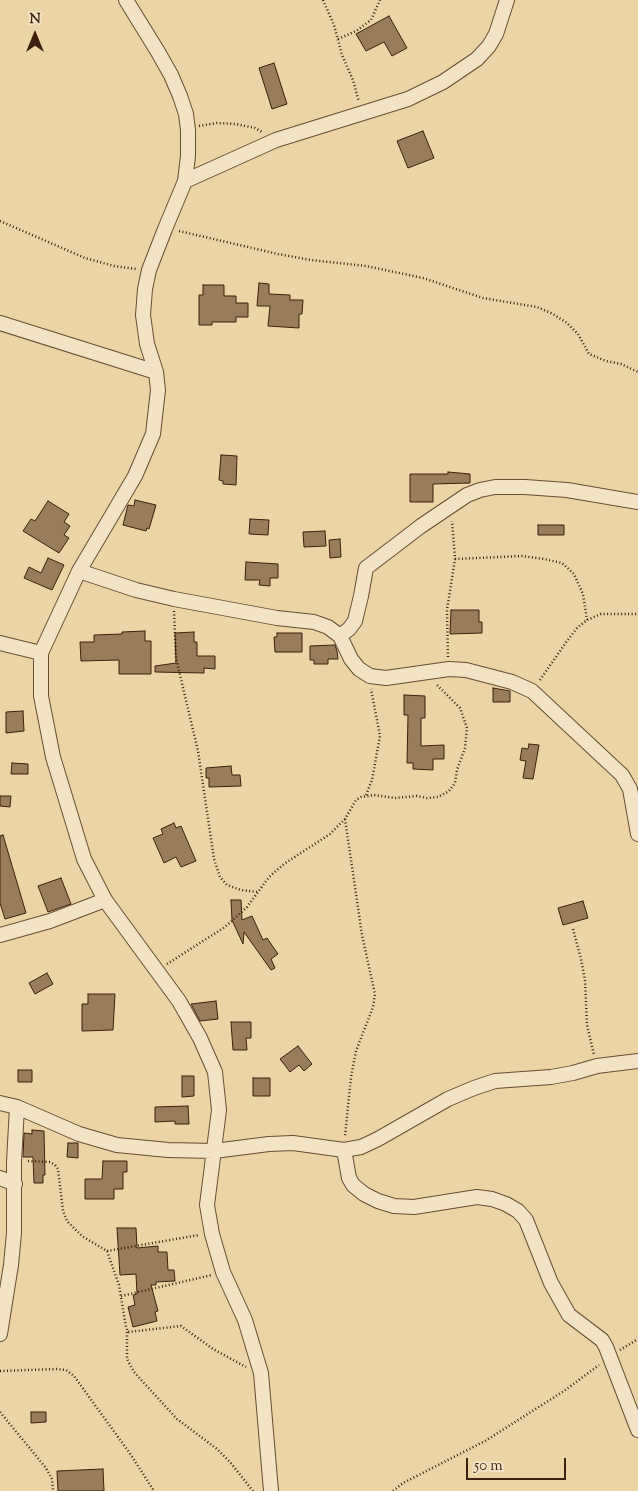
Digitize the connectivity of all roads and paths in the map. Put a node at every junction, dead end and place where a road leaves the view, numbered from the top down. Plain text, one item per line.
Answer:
1 (126, 0) edge
2 (323, 0) edge
3 (380, 0) edge
4 (507, 0) edge
5 (338, 39) junction
6 (362, 114) junction
7 (188, 130) junction
8 (276, 140) junction
9 (185, 181) junction
10 (0, 220) edge
11 (165, 229) junction
12 (149, 270) junction
13 (0, 323) edge
14 (156, 372) junction
15 (638, 372) edge
16 (638, 502) edge
17 (451, 506) junction
18 (455, 559) junction
19 (79, 571) junction
20 (174, 599) junction
21 (638, 614) edge
22 (587, 620) junction
23 (340, 636) junction
24 (0, 644) edge
25 (41, 653) junction
26 (449, 668) junction
27 (424, 673) junction
28 (370, 676) junction
29 (532, 691) junction
30 (366, 795) junction
31 (345, 820) junction
32 (638, 834) edge
33 (258, 892) junction
34 (105, 900) junction
35 (573, 929) dead end
36 (0, 935) edge
37 (156, 970) junction
38 (638, 1061) edge
39 (597, 1066) junction
40 (0, 1103) edge
41 (17, 1108) junction
42 (344, 1150) junction
43 (214, 1151) junction
44 (14, 1162) junction
45 (0, 1178) edge
46 (15, 1184) junction
47 (212, 1234) junction
48 (107, 1251) junction
49 (224, 1272) junction
50 (121, 1296) junction
51 (127, 1330) junction
52 (0, 1334) edge
53 (638, 1339) edge
54 (611, 1355) junction
55 (0, 1370) edge
56 (261, 1373) junction
57 (0, 1412) edge
58 (638, 1430) edge
59 (53, 1491) edge
60 (154, 1491) edge
61 (252, 1491) edge
62 (271, 1491) edge
63 (393, 1491) edge

1 - 7 street
2 - 5 path
3 - 5 path
4 - 6 street
5 - 6 path
6 - 8 street
7 - 8 path
7 - 9 street
8 - 9 street
9 - 11 street
10 - 12 path
11 - 12 street
11 - 15 path
12 - 14 street
13 - 14 street
14 - 19 street
16 - 17 street
17 - 18 path
17 - 23 street
18 - 22 path
18 - 26 path
19 - 20 street
19 - 25 street
20 - 23 street
20 - 33 path
21 - 22 path
22 - 29 path
23 - 28 street
24 - 25 street
25 - 34 street
26 - 27 street
26 - 29 street
27 - 28 street
27 - 30 path
28 - 30 path
29 - 32 street
30 - 31 path
31 - 33 path
31 - 42 path
33 - 37 path
34 - 36 street
34 - 37 street
35 - 39 path
37 - 43 street
38 - 39 street
39 - 42 street
40 - 41 street
41 - 43 street
41 - 44 street
42 - 43 street
42 - 54 street
43 - 47 street
44 - 46 street
44 - 48 path
45 - 46 street
46 - 52 street
47 - 48 path
47 - 49 street
48 - 50 path
49 - 50 path
49 - 56 street
50 - 51 path
51 - 56 path
51 - 61 path
53 - 54 path
54 - 58 street
54 - 63 path
55 - 60 path
56 - 62 street
57 - 59 path

